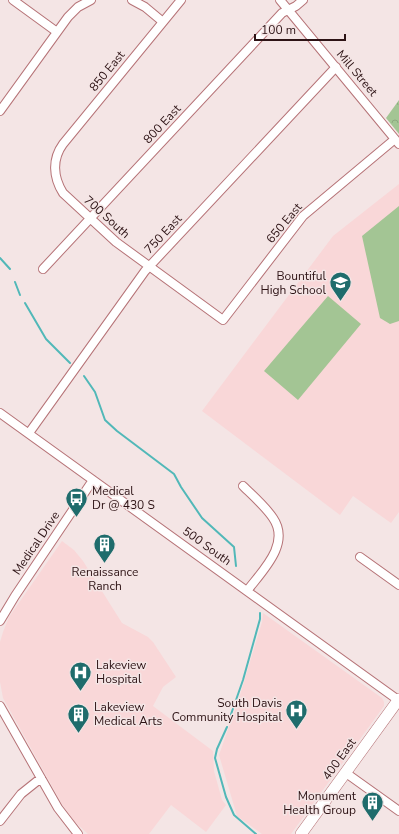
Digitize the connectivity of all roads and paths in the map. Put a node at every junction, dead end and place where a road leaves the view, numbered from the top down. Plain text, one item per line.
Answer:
1 (13, 0) edge
2 (91, 0) edge
3 (132, 0) edge
4 (181, 0) edge
5 (280, 0) edge
6 (303, 0) edge
7 (289, 10) junction
8 (163, 22) junction
9 (57, 32) junction
10 (336, 67) junction
11 (0, 111) edge
12 (397, 141) edge
13 (55, 160) joint
14 (90, 219) junction
15 (149, 267) junction
16 (43, 269) dead end
17 (223, 320) joint
18 (0, 413) edge
19 (29, 433) junction
20 (93, 480) junction
21 (243, 486) dead end
22 (360, 557) dead end
23 (399, 585) edge
24 (247, 591) junction
25 (0, 621) edge
26 (399, 700) edge
27 (0, 706) edge
28 (346, 773) junction
29 (41, 778) junction
30 (399, 811) edge
31 (0, 821) edge
32 (78, 834) edge
33 (301, 834) edge

1 - 9 street
2 - 9 street
3 - 8 street
4 - 8 street, 850 East
5 - 7 street, Mill Street
6 - 7 street, 800 East
7 - 10 street, Mill Street
7 - 14 street, 800 East
8 - 13 street, 850 East
9 - 11 street
10 - 12 street, Mill Street
10 - 15 street, 750 East
12 - 17 street, 650 East
13 - 14 street, 700 South
14 - 15 street, 700 South
14 - 16 street, 800 East
15 - 17 street, 700 South
15 - 19 street, 750 East
18 - 19 street, 500 South
19 - 20 street, 500 South
20 - 24 street, 500 South
20 - 25 street, Medical Drive
21 - 24 street
22 - 23 street
24 - 26 street, 500 South
26 - 28 main road, 400 East
27 - 29 street
28 - 30 street
28 - 33 main road, 400 East
29 - 31 street
29 - 32 street

